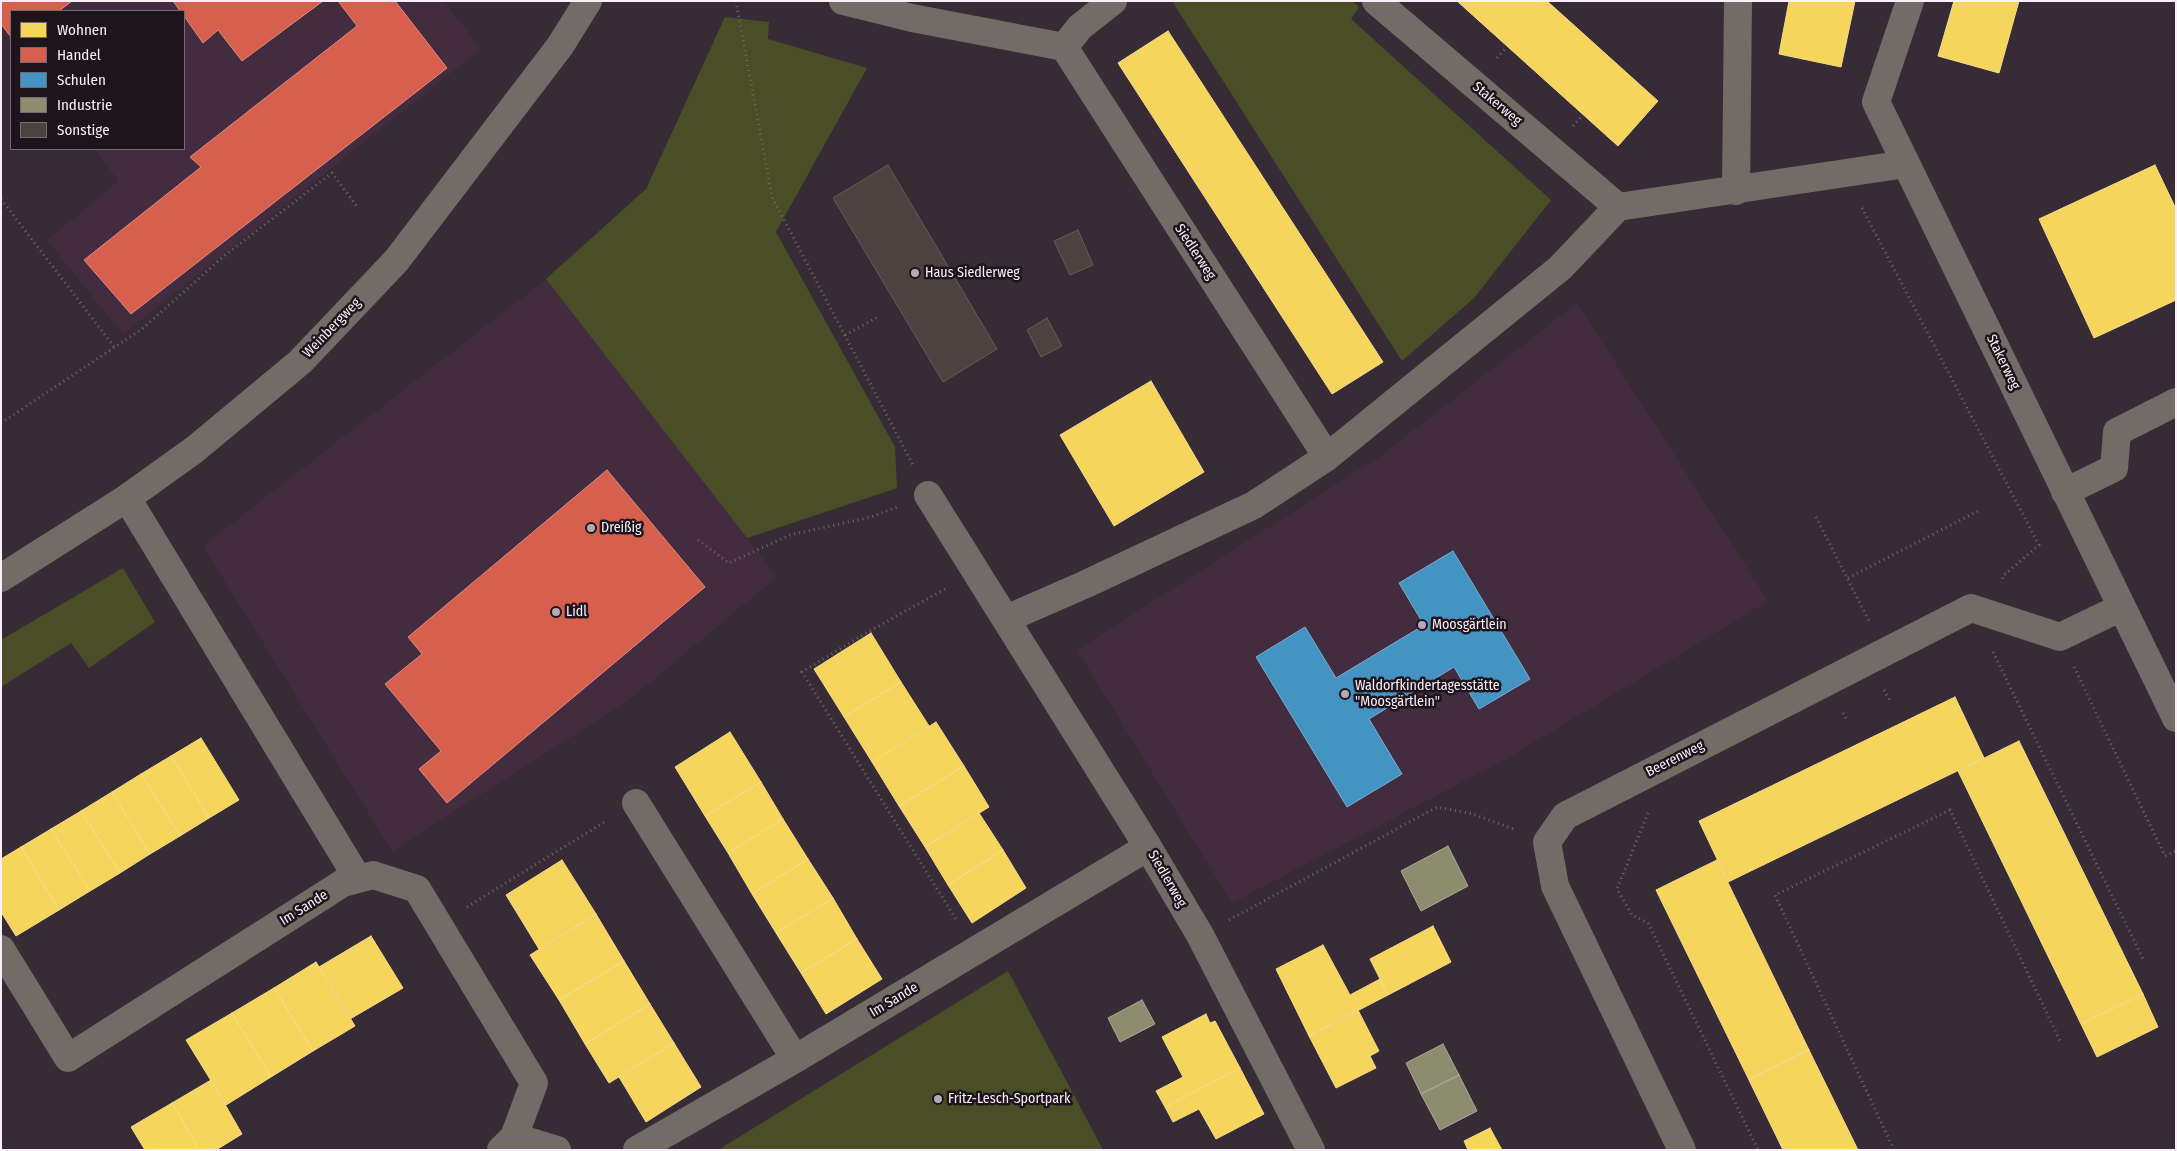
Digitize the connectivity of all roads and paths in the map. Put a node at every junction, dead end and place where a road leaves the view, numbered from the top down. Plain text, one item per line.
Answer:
1 (588, 1) edge
2 (736, 1) edge
3 (843, 1) edge
4 (1113, 1) edge
5 (1376, 1) edge
6 (1738, 1) edge
7 (1910, 1) edge
8 (915, 9) edge
9 (1064, 47) junction
10 (1906, 164) junction
11 (1736, 190) junction
12 (1, 199) edge
13 (358, 208) dead end
14 (1618, 208) junction
15 (1862, 208) dead end
16 (878, 318) dead end
17 (844, 335) junction
18 (115, 348) junction
19 (2176, 402) edge
20 (1, 424) edge
21 (1327, 457) junction
22 (2065, 492) junction
23 (928, 495) junction
24 (127, 498) junction
25 (1978, 511) dead end
26 (1816, 517) dead end
27 (698, 540) dead end
28 (977, 572) junction
29 (1, 578) edge
30 (1848, 578) junction
31 (2122, 607) junction
32 (1983, 612) junction
33 (1006, 618) junction
34 (2060, 637) junction
35 (1884, 652) junction
36 (2176, 718) edge
37 (636, 803) joint
38 (1650, 808) dead end
39 (1547, 842) junction
40 (1148, 846) junction
41 (2176, 851) edge
42 (358, 879) junction
43 (439, 925) junction
44 (1200, 935) junction
45 (1, 949) edge
46 (976, 950) junction
47 (2143, 959) dead end
48 (2062, 1042) dead end
49 (796, 1059) junction
50 (507, 1144) edge
51 (557, 1150) edge
52 (637, 1150) edge
53 (1311, 1150) edge
54 (1682, 1150) edge
55 (1758, 1150) edge
56 (1894, 1150) edge

1 - 24 street, Weinbergweg
2 - 17 path
3 - 8 street
4 - 9 street
5 - 14 street, Stakerweg
6 - 11 street
7 - 10 street, Stakerweg
8 - 9 street
9 - 21 street, Siedlerweg
10 - 11 street
10 - 22 street, Stakerweg
11 - 14 street
12 - 18 path
13 - 18 path
14 - 21 street
15 - 32 path
16 - 17 path
17 - 23 path
18 - 20 path
19 - 22 street
21 - 33 street
22 - 31 street, Stakerweg
23 - 27 path
23 - 28 street, Siedlerweg
24 - 29 street, Weinbergweg
24 - 42 street
25 - 30 path
26 - 30 path
28 - 33 street, Siedlerweg
28 - 46 path
30 - 35 path
31 - 34 street
31 - 36 street, Stakerweg
32 - 34 street
32 - 35 street, Beerenweg
32 - 47 path
33 - 40 street, Siedlerweg
34 - 41 path
35 - 39 street, Beerenweg
37 - 43 path
37 - 49 street
38 - 55 path
39 - 44 path
39 - 54 street
40 - 44 street, Siedlerweg
40 - 46 street, Im Sande
42 - 43 street, Im Sande
42 - 45 street, Im Sande
43 - 50 street, Im Sande
44 - 53 street, Siedlerweg
46 - 49 street, Im Sande
48 - 56 path
49 - 52 street, Im Sande
50 - 51 street, Im Sande

